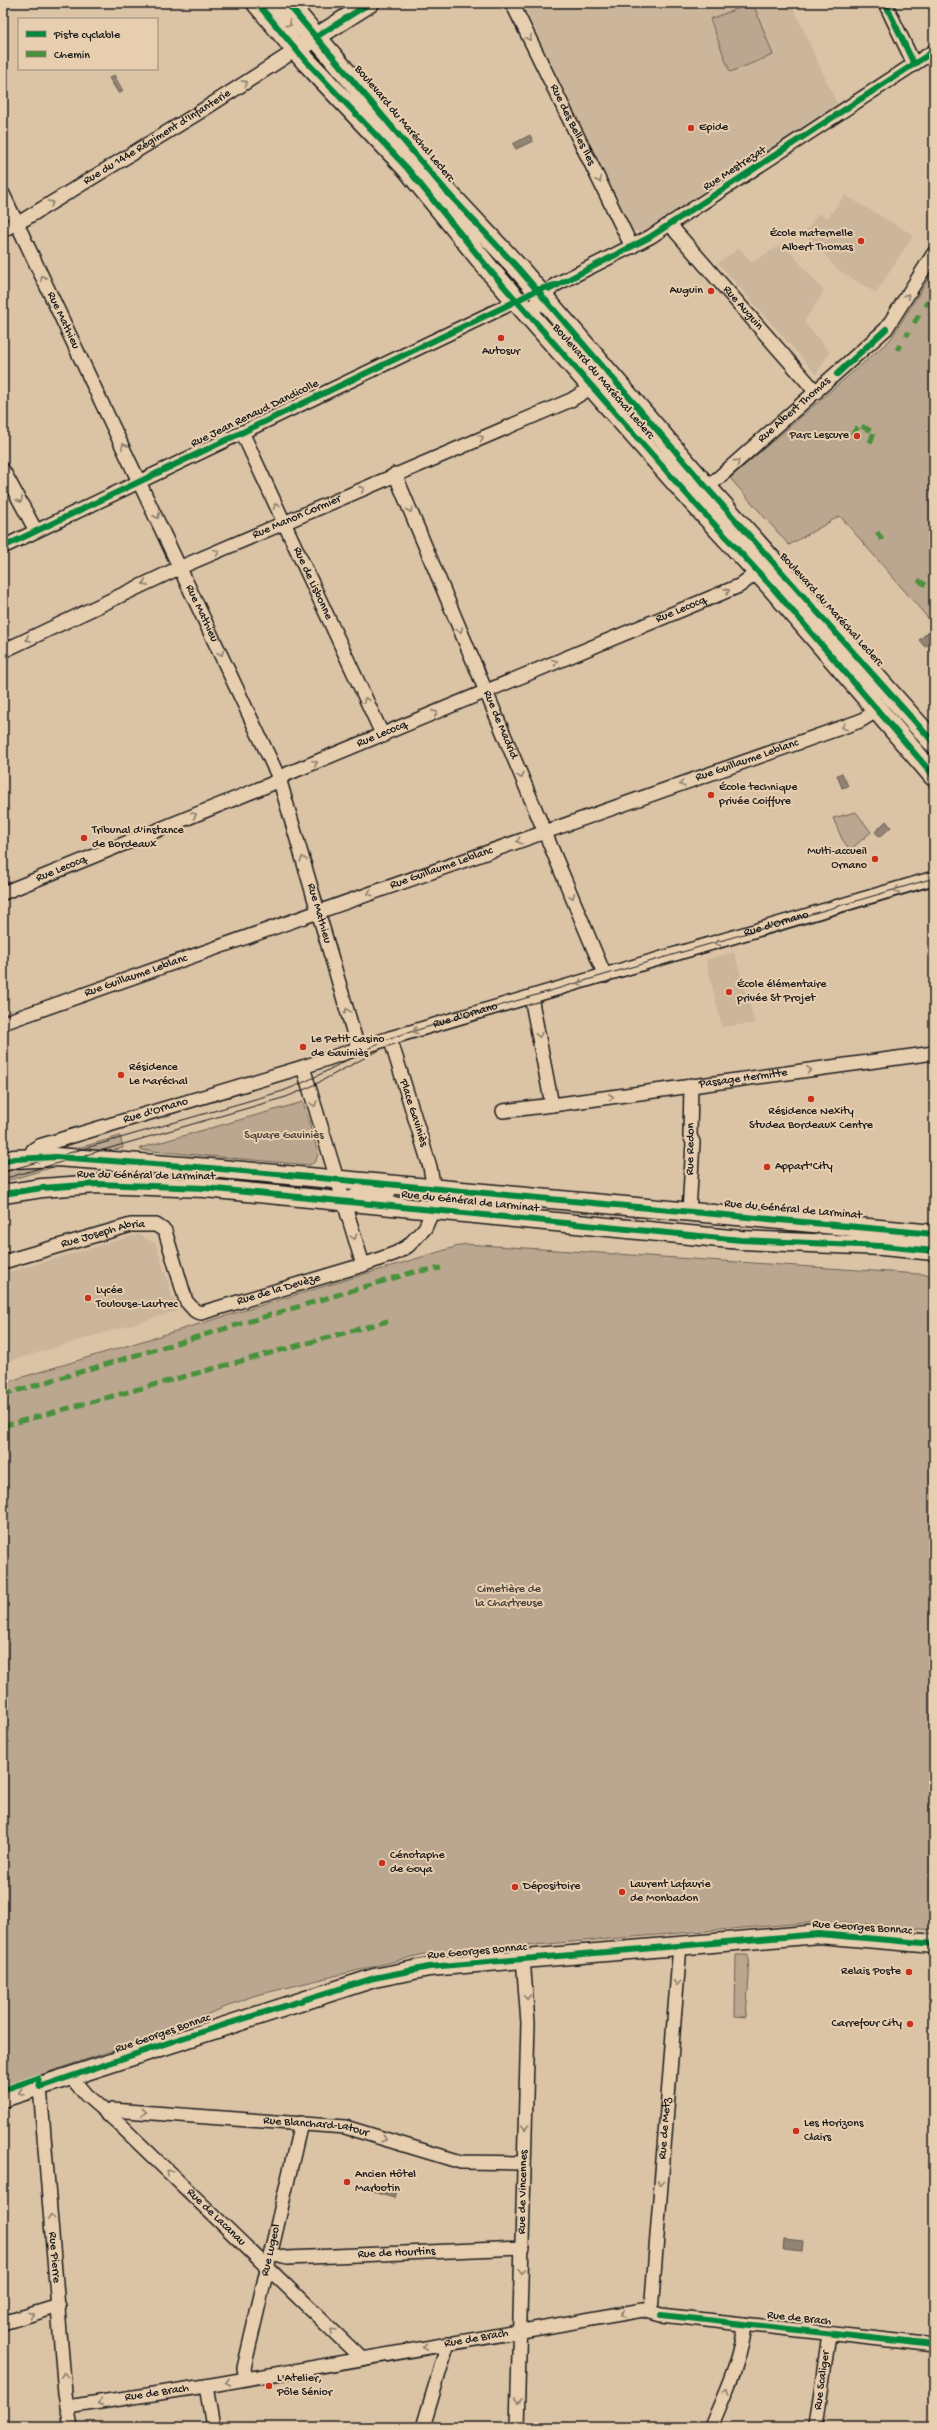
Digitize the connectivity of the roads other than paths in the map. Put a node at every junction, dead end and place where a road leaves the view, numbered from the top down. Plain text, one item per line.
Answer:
1 (257, 3) edge
2 (268, 3) edge
3 (287, 3) edge
4 (370, 3) edge
5 (512, 3) edge
6 (885, 3) edge
7 (316, 37) junction
8 (296, 50) junction
9 (934, 51) edge
10 (914, 64) junction
11 (3, 194) edge
12 (17, 223) junction
13 (670, 223) junction
14 (3, 230) edge
15 (632, 247) junction
16 (934, 253) edge
17 (542, 296) junction
18 (516, 299) junction
19 (534, 319) junction
20 (592, 387) junction
21 (816, 392) junction
22 (611, 409) junction
23 (242, 432) junction
24 (3, 470) edge
25 (395, 474) junction
26 (141, 481) junction
27 (707, 488) junction
28 (284, 523) junction
29 (36, 531) junction
30 (3, 547) edge
31 (765, 566) junction
32 (181, 567) junction
33 (3, 651) edge
34 (485, 691) junction
35 (878, 710) junction
36 (383, 736) junction
37 (934, 743) edge
38 (934, 776) edge
39 (279, 778) junction
40 (545, 832) junction
41 (934, 878) edge
42 (3, 893) edge
43 (319, 911) junction
44 (606, 976) junction
45 (531, 997) junction
46 (3, 1023) edge
47 (390, 1038) junction
48 (358, 1048) junction
49 (934, 1053) edge
50 (303, 1067) junction
51 (692, 1085) junction
52 (552, 1105) junction
53 (503, 1111) dead end
54 (29, 1158) junction
55 (3, 1162) edge
56 (337, 1180) junction
57 (434, 1189) junction
58 (3, 1194) edge
59 (342, 1200) junction
60 (433, 1210) junction
61 (689, 1212) junction
62 (934, 1234) edge
63 (934, 1251) edge
64 (3, 1262) edge
65 (363, 1265) junction
66 (195, 1311) joint
67 (934, 1944) edge
68 (680, 1945) junction
69 (523, 1958) junction
70 (71, 2077) junction
71 (40, 2087) junction
72 (3, 2098) edge
73 (107, 2115) junction
74 (302, 2123) junction
75 (524, 2163) junction
76 (523, 2248) junction
77 (271, 2254) junction
78 (268, 2268) junction
79 (59, 2306) junction
80 (651, 2312) junction
81 (3, 2323) edge
82 (745, 2324) junction
83 (521, 2331) junction
84 (828, 2334) junction
85 (448, 2343) junction
86 (934, 2345) edge
87 (361, 2358) junction
88 (246, 2378) junction
89 (206, 2386) junction
90 (67, 2407) junction
91 (71, 2427) edge
92 (213, 2427) edge
93 (423, 2427) edge
94 (518, 2427) edge
95 (711, 2427) edge
96 (816, 2427) edge

1 - 8 main road, Boulevard du Maréchal Leclerc
2 -> 7 street
3 - 7 main road, Boulevard du Maréchal Leclerc
4 - 7 main road
5 -> 15 street, Rue des Belles Îles
6 - 10 street
7 - 8 main road
7 - 17 main road, Boulevard du Maréchal Leclerc
12 -> 8 street, Rue du 144e Régiment d'Infanterie
8 - 18 main road, Boulevard du Maréchal Leclerc
9 - 10 street, Rue Mestrezat
10 - 13 street, Rue Mestrezat
11 - 12 street, Rue Mathieu
12 - 14 street, Rue du 144e Régiment d'Infanterie
26 -> 12 street, Rue Mathieu
13 - 15 street, Rue Mestrezat
13 - 21 street, Rue Auguin
15 - 17 street, Rue Mestrezat
21 -> 16 street, Rue Albert Thomas
17 - 19 street
17 - 27 main road, Boulevard du Maréchal Leclerc
18 - 19 main road, Boulevard du Maréchal Leclerc
18 - 23 street, Rue Jean Renaud Dandicolle
19 - 20 main road, Boulevard du Maréchal Leclerc
20 - 22 main road, Boulevard du Maréchal Leclerc
25 -> 20 street, Rue Manon Cormier
27 -> 21 street, Rue Albert Thomas
22 - 27 street
22 - 31 main road, Boulevard du Maréchal Leclerc
23 - 26 street, Rue Jean Renaud Dandicolle
28 -> 23 street, Rue de Lisbonne
24 -> 29 street
28 -> 25 street, Rue Manon Cormier
25 -> 34 street, Rue de Madrid
26 - 29 street, Rue Jean Renaud Dandicolle
26 -> 32 street, Rue Mathieu
27 - 31 main road, Boulevard du Maréchal Leclerc
32 -> 28 street, Rue Manon Cormier
36 -> 28 street, Rue de Lisbonne
29 - 30 street, Rue Jean Renaud Dandicolle
34 -> 31 street, Rue Lecocq
31 - 35 main road, Boulevard du Maréchal Leclerc
31 - 37 main road, Boulevard du Maréchal Leclerc
32 -> 33 street, Rue Manon Cormier
32 -> 39 street, Rue Mathieu
36 -> 34 street, Rue Lecocq
34 -> 40 street, Rue de Madrid
35 - 38 main road, Boulevard du Maréchal Leclerc
35 -> 40 street, Rue Guillaume Leblanc
39 -> 36 street, Rue Lecocq
42 -> 39 street, Rue Lecocq
43 -> 39 street, Rue Mathieu
40 -> 43 street, Rue Guillaume Leblanc
40 -> 44 street, Rue de Madrid
41 -> 44 street, Rue d'Ornano
43 - 46 street, Rue Guillaume Leblanc
48 -> 43 street, Rue Mathieu
44 -> 45 street, Rue d'Ornano
45 -> 47 street, Rue d'Ornano
45 -> 52 street
47 - 48 street, Rue d'Ornano
47 - 57 street, Place Gaviniès
48 - 50 street, Rue d'Ornano
51 -> 49 street, Passage Hermitte
50 - 54 street, Rue d'Ornano
50 -> 56 street
52 -> 51 street, Passage Hermitte
51 - 61 street, Rue Redon
52 - 53 street, Passage Hermitte
54 - 55 main road
54 - 56 main road, Rue du Général de Larminat
56 - 57 main road, Rue du Général de Larminat
56 - 59 street
57 - 59 street
57 - 60 street, Place Gaviniès
57 - 61 main road, Rue du Général de Larminat
58 - 59 main road, Rue du Général de Larminat
59 - 60 main road, Rue du Général de Larminat
59 -> 65 street
60 - 63 main road, Rue du Général de Larminat
60 - 65 street, Rue de la Devèze
61 - 62 main road, Rue du Général de Larminat
64 - 66 street, Rue Joseph Abria
65 - 66 street, Rue de la Devèze
67 - 68 main road, Rue Georges Bonnac
68 - 69 main road, Rue Georges Bonnac
68 -> 80 street, Rue de Metz
69 - 70 main road, Rue Georges Bonnac
69 -> 75 street, Rue de Vincennes
70 - 71 main road, Rue Georges Bonnac
70 - 73 street, Rue de Lacanau
71 -> 72 main road, Rue Georges Bonnac
79 -> 71 street, Rue Pierre
73 -> 74 street, Rue Blanchard-Latour
78 -> 73 street, Rue de Lacanau
74 -> 75 street, Rue Blanchard-Latour
74 - 77 street, Rue Lugeol
75 - 76 street, Rue de Vincennes
76 - 77 street, Rue de Hourtins
76 -> 83 street, Rue de Vincennes
77 - 78 street, Rue Lugeol
87 -> 78 street, Rue de Lacanau
78 - 88 street, Rue Lugeol
81 -> 79 street
90 -> 79 street, Rue Pierre
80 - 82 street, Rue de Brach
80 -> 83 street, Rue de Brach
82 - 84 street, Rue de Brach
95 -> 82 street
83 - 85 street, Rue de Brach
83 -> 94 street, Rue de Vincennes
84 - 86 street, Rue de Brach
84 - 96 street, Rue Scaliger
85 -> 87 street, Rue de Brach
85 - 93 street
87 - 88 street, Rue de Brach
88 -> 89 street, Rue de Brach
89 -> 90 street, Rue de Brach
89 - 92 street
90 - 91 street, Rue Pierre

